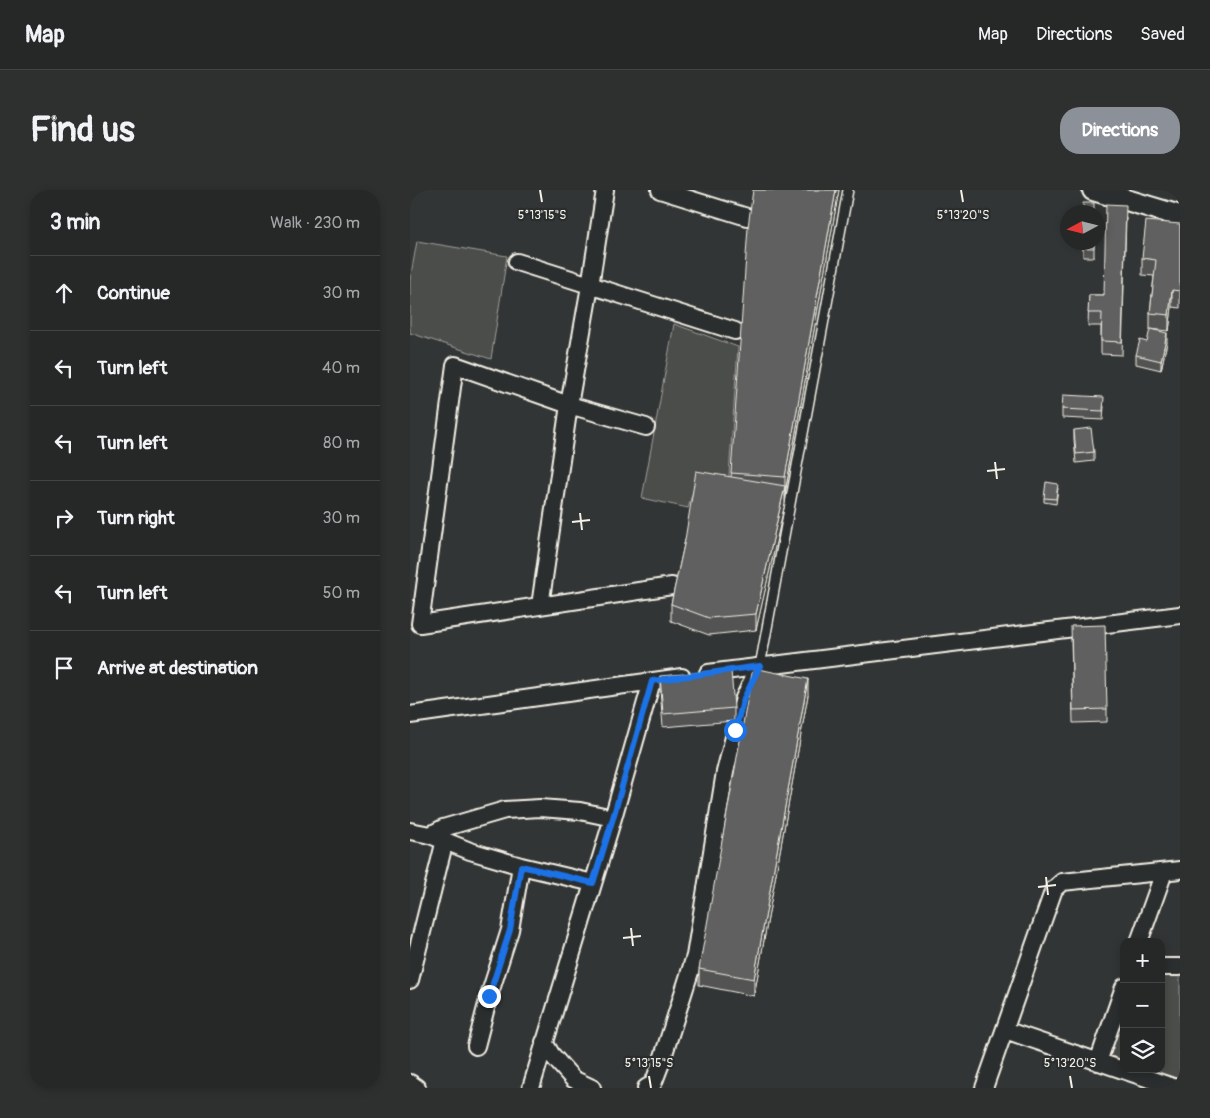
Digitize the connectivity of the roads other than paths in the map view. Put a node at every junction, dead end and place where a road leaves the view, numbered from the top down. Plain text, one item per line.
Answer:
1 (605, 190) edge
2 (660, 190) edge
3 (848, 190) edge
4 (1093, 190) edge
5 (1180, 216) edge
6 (747, 217) edge
7 (517, 262) dead end
8 (590, 286) junction
9 (735, 331) dead end
10 (569, 405) junction
11 (646, 427) dead end
12 (672, 586) dead end
13 (540, 606) junction
14 (1180, 615) edge
15 (415, 625) edge
16 (760, 666) junction
17 (652, 681) junction
18 (410, 715) edge
19 (613, 818) junction
20 (410, 831) edge
21 (438, 838) junction
22 (521, 866) junction
23 (1172, 871) edge
24 (593, 883) junction
25 (1141, 938) edge
26 (1165, 967) edge
27 (1180, 967) edge
28 (410, 980) edge
29 (1120, 999) edge
30 (1004, 1030) junction
31 (544, 1042) junction
32 (476, 1046) dead end
33 (1098, 1062) junction
34 (410, 1083) edge
35 (417, 1088) edge
36 (531, 1088) edge
37 (592, 1088) edge
38 (646, 1088) edge
39 (984, 1088) edge
40 (1176, 1088) edge

1 - 8 street
2 - 6 street
3 - 16 lane
4 - 5 street
7 - 8 street
8 - 9 street
8 - 10 street
10 - 11 street
10 - 13 street
10 - 15 street
12 - 13 street
13 - 15 street
14 - 16 street
16 - 17 street
16 - 38 street
17 - 18 street
17 - 19 street
19 - 21 street
19 - 24 street
20 - 21 street
21 - 22 street
21 - 28 street
22 - 24 street
22 - 32 street
23 - 25 street
23 - 30 street
24 - 31 street
26 - 27 street
29 - 33 street
30 - 33 street
30 - 39 street
31 - 36 street
31 - 37 street
33 - 40 street
34 - 35 street

